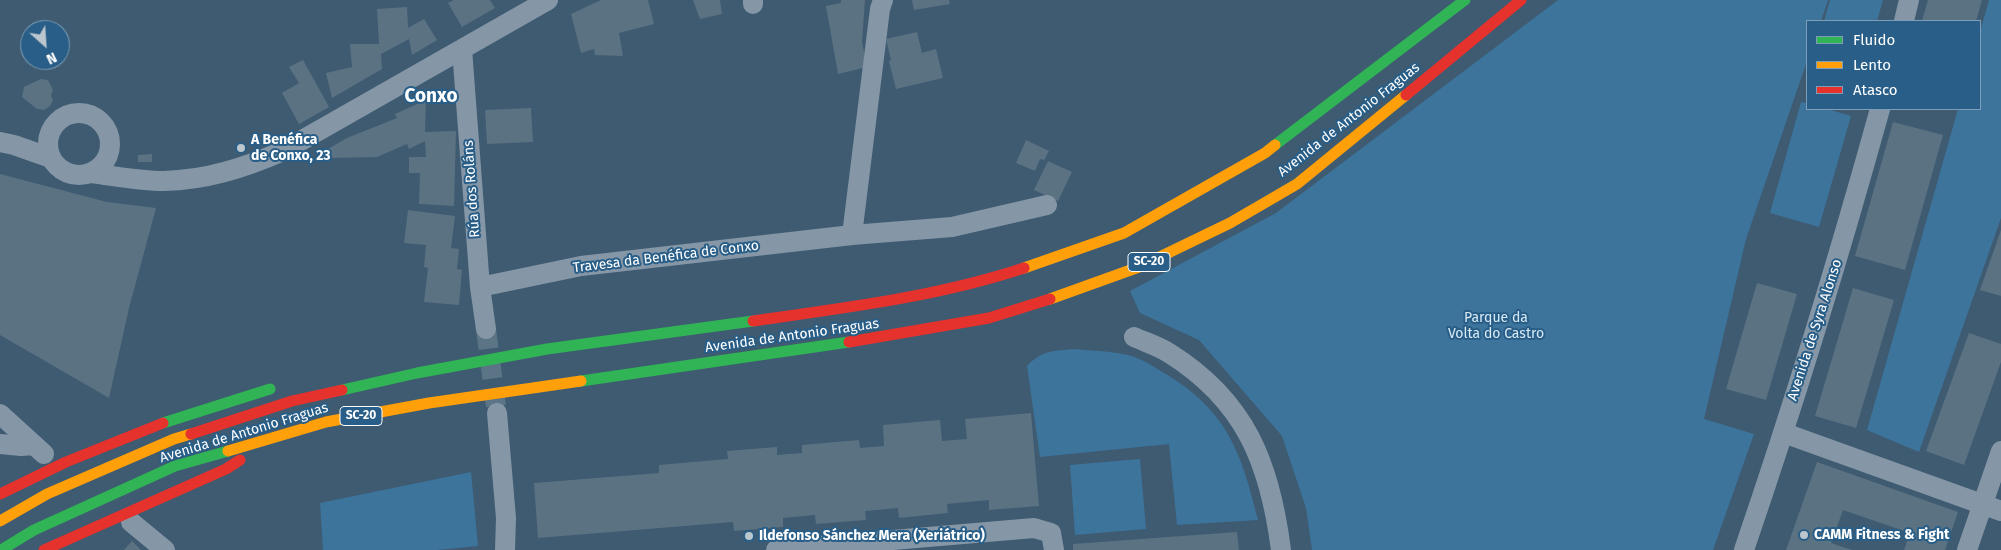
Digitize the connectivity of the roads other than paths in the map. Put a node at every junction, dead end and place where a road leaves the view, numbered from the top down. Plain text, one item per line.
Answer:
1 (548, 0) edge
2 (883, 0) edge
3 (1465, 0) edge
4 (1521, 0) edge
5 (1909, 0) edge
6 (1904, 20) edge
7 (462, 49) junction
8 (1880, 110) edge
9 (52, 128) junction
10 (7, 144) edge
11 (109, 153) junction
12 (51, 158) junction
13 (91, 173) junction
14 (141, 180) junction
15 (1048, 205) dead end
16 (852, 235) junction
17 (480, 287) junction
18 (486, 328) tunnel mouth
19 (1134, 337) dead end
20 (398, 366) dead end
21 (447, 368) junction
22 (285, 385) dead end
23 (497, 413) tunnel mouth
24 (0, 414) edge
25 (1784, 433) junction
26 (275, 437) junction
27 (0, 444) edge
28 (2001, 451) edge
29 (0, 494) edge
30 (1992, 508) edge
31 (0, 521) edge
32 (131, 522) dead end
33 (1, 550) edge
34 (44, 550) edge
35 (165, 550) edge
36 (505, 550) edge
37 (776, 550) edge
38 (1054, 550) edge
39 (1281, 550) edge
40 (1744, 550) edge
41 (1967, 550) edge

1 - 7 street
2 - 16 street
3 - 21 highway, Avenida de Antonio Fraguas / SC-20
4 - 26 highway, Avenida de Antonio Fraguas / SC-20
5 - 6 street
7 - 14 street
7 - 17 street, Rúa dos Roláns
8 - 25 street, Avenida de Syra Alonso
9 - 10 street
9 - 11 street
9 - 12 street
10 - 12 street
11 - 13 street
11 - 14 street
12 - 13 street
13 - 14 street
15 - 16 street, Travesa da Benéfica de Conxo
16 - 17 street, Travesa da Benéfica de Conxo
17 - 18 street, Rúa dos Roláns
19 - 39 street
20 - 21 highway
21 - 31 highway, Avenida de Antonio Fraguas / SC-20
22 - 29 highway
23 - 36 street
24 - 27 street
25 - 30 street
25 - 40 street, Avenida de Syra Alonso
26 - 33 highway, Avenida de Antonio Fraguas / SC-20
26 - 34 highway
28 - 30 street
30 - 41 street
32 - 35 street
37 - 38 street

